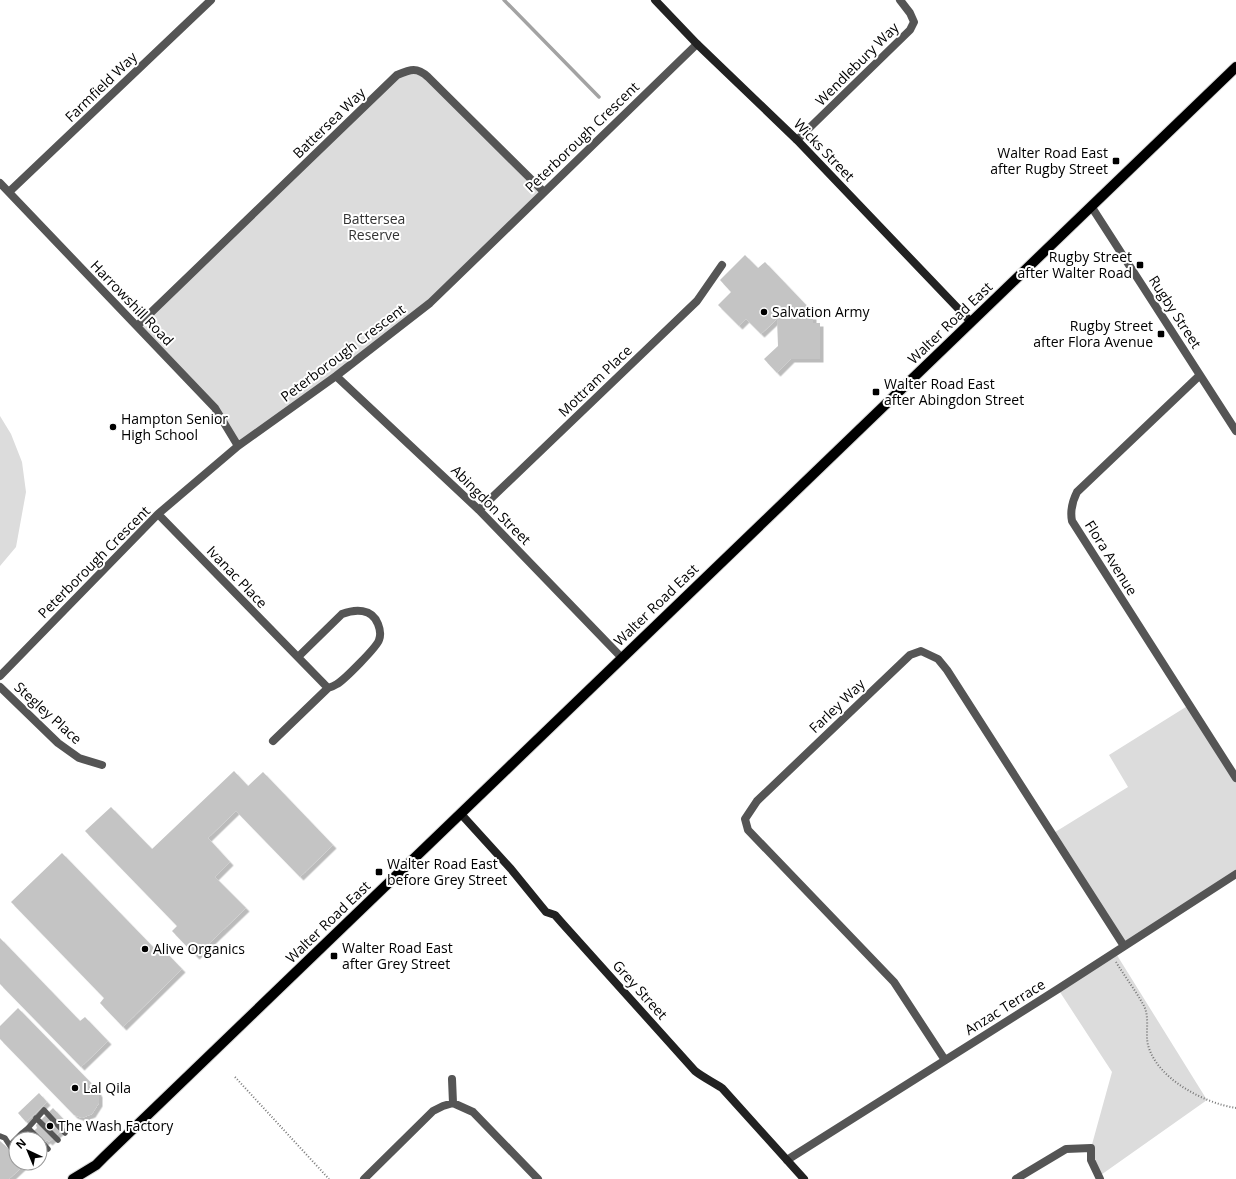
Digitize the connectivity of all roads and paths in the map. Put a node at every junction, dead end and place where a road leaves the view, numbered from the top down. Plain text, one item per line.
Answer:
1 (211, 0) edge
2 (654, 0) edge
3 (900, 0) edge
4 (697, 44) junction
5 (1236, 67) edge
6 (797, 140) junction
7 (0, 183) edge
8 (9, 192) junction
9 (544, 192) junction
10 (1091, 206) junction
11 (722, 265) dead end
12 (971, 322) junction
13 (137, 326) junction
14 (1200, 375) junction
15 (336, 376) junction
16 (1236, 432) edge
17 (238, 446) junction
18 (479, 510) junction
19 (158, 514) junction
20 (298, 657) junction
21 (622, 658) junction
22 (0, 676) edge
23 (0, 687) edge
24 (328, 688) junction
25 (273, 741) dead end
26 (102, 765) dead end
27 (1236, 778) edge
28 (460, 814) junction
29 (1236, 874) edge
30 (1124, 946) junction
31 (1115, 960) dead end
32 (945, 1060) junction
33 (235, 1077) dead end
34 (452, 1079) dead end
35 (453, 1103) junction
36 (1236, 1108) edge
37 (36, 1118) junction
38 (28, 1128) junction
39 (25, 1131) edge
40 (31, 1131) edge
41 (65, 1133) dead end
42 (58, 1140) dead end
43 (787, 1160) junction
44 (96, 1165) junction
45 (73, 1179) edge
46 (87, 1179) edge
47 (329, 1179) edge
48 (364, 1179) edge
49 (538, 1179) edge
50 (804, 1179) edge
51 (1016, 1179) edge
52 (1100, 1179) edge

1 - 8 street, Farmfield Way
2 - 4 street, Wicks Street
3 - 6 street, Wendlebury Way
4 - 6 street, Wicks Street
4 - 9 street, Peterborough Crescent
5 - 10 main road, Walter Road East
6 - 12 street, Wicks Street
7 - 8 street, Harrowshill Road
8 - 13 street, Harrowshill Road
9 - 13 street, Battersea Way
9 - 15 street, Peterborough Crescent
10 - 12 main road, Walter Road East
10 - 14 street, Rugby Street
11 - 18 street, Mottram Place
12 - 21 main road, Walter Road East
13 - 17 street, Harrowshill Road
14 - 16 street, Rugby Street
14 - 27 street, Flora Avenue
15 - 17 street, Peterborough Crescent
15 - 18 street, Abingdon Street
17 - 19 street, Peterborough Crescent
18 - 21 street, Abingdon Street
19 - 20 street, Ivanac Place
19 - 22 street, Peterborough Crescent
20 - 24 street, Ivanac Place
20 - 24 street
21 - 28 main road, Walter Road East
23 - 26 street, Stegley Place
24 - 25 street
28 - 43 street, Grey Street
28 - 44 main road, Walter Road East
29 - 30 street, Anzac Terrace
30 - 32 street, Anzac Terrace
30 - 32 street, Farley Way
31 - 36 path
32 - 43 street, Anzac Terrace
33 - 47 path
34 - 35 street
35 - 48 street
35 - 49 street
37 - 38 lane
37 - 41 lane
37 - 42 lane
38 - 39 lane
38 - 40 lane
43 - 50 street, Grey Street
44 - 45 main road, Walter Road East
44 - 46 main road, Walter Road East
51 - 52 street

